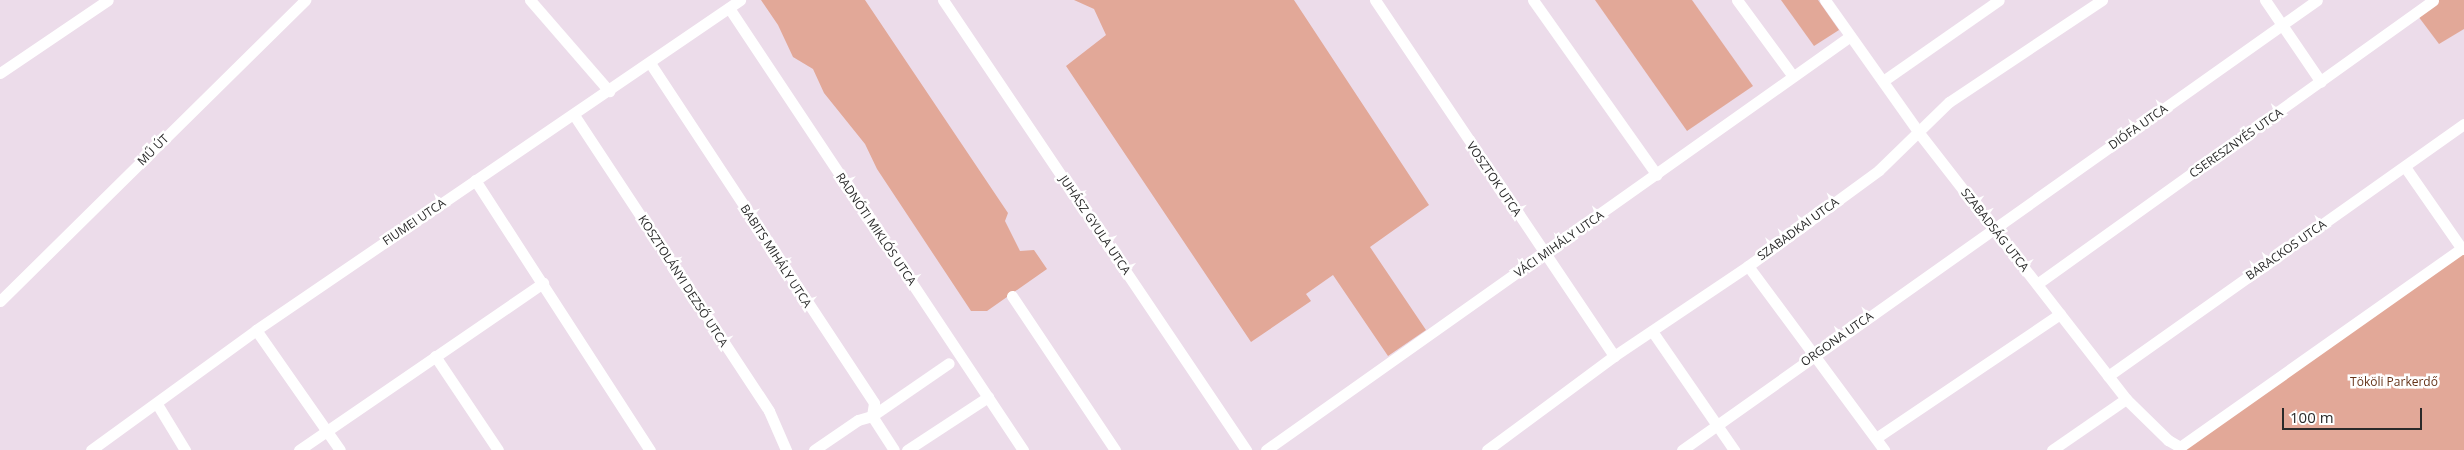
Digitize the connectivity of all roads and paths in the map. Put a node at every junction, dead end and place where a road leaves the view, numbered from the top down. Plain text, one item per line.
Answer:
1 (108, 0) edge
2 (305, 0) edge
3 (530, 0) edge
4 (740, 0) edge
5 (944, 0) edge
6 (1375, 0) edge
7 (1533, 0) edge
8 (1737, 0) edge
9 (1999, 0) edge
10 (2102, 0) edge
11 (2265, 0) edge
12 (2317, 0) edge
13 (2433, 0) edge
14 (1830, 2) edge
15 (729, 8) junction
16 (2282, 24) junction
17 (1849, 37) junction
18 (650, 64) junction
19 (0, 73) edge
20 (1792, 75) junction
21 (1883, 81) junction
22 (2321, 82) junction
23 (609, 91) junction
24 (574, 115) junction
25 (2464, 124) edge
26 (1919, 133) junction
27 (2405, 167) junction
28 (1657, 175) junction
29 (475, 180) junction
30 (1993, 230) junction
31 (2463, 248) edge
32 (1544, 255) junction
33 (1748, 266) junction
34 (543, 283) junction
35 (2037, 284) junction
36 (1012, 296) dead end
37 (0, 301) edge
38 (2060, 314) junction
39 (256, 330) junction
40 (1652, 331) junction
41 (1816, 355) junction
42 (435, 356) junction
43 (1614, 356) junction
44 (949, 363) dead end
45 (2108, 376) junction
46 (988, 397) junction
47 (2126, 400) junction
48 (157, 404) junction
49 (872, 416) junction
50 (1716, 426) junction
51 (327, 431) junction
52 (1876, 438) junction
53 (91, 450) edge
54 (185, 450) edge
55 (299, 450) edge
56 (340, 450) edge
57 (498, 450) edge
58 (650, 450) edge
59 (786, 450) edge
60 (814, 450) edge
61 (894, 450) edge
62 (908, 450) edge
63 (1024, 450) edge
64 (1114, 450) edge
65 (1246, 450) edge
66 (1266, 450) edge
67 (1487, 450) edge
68 (1682, 450) edge
69 (1734, 450) edge
70 (1884, 450) edge
71 (2052, 450) edge

1 - 19 street
2 - 37 street, MŰ ÚT
3 - 23 street
4 - 15 street, FIUMEI UTCA
5 - 65 street, JUHÁSZ GYULA UTCA
6 - 32 street, VOSZTOK UTCA
7 - 28 street
8 - 20 street
9 - 21 street
10 - 26 street, SZABADKAI UTCA
11 - 16 street
12 - 16 street, DIÓFA UTCA
13 - 22 street, CSERESZNYÉS UTCA
14 - 17 street, SZABADSÁG UTCA
15 - 18 street, FIUMEI UTCA
15 - 46 street, RADNÓTI MIKLÓS UTCA
16 - 22 street
16 - 30 street, DIÓFA UTCA
17 - 20 street, VÁCI MIHÁLY UTCA
17 - 21 street, SZABADSÁG UTCA
18 - 23 street, FIUMEI UTCA
18 - 49 street, BABITS MIHÁLY UTCA
20 - 28 street, VÁCI MIHÁLY UTCA
21 - 26 street, SZABADSÁG UTCA
22 - 35 street, CSERESZNYÉS UTCA
23 - 24 street, FIUMEI UTCA
24 - 29 street, FIUMEI UTCA
24 - 59 street, KOSZTOLÁNYI DEZSŐ UTCA
25 - 27 street, BARACKOS UTCA
26 - 30 street, SZABADSÁG UTCA
26 - 33 street, SZABADKAI UTCA
27 - 31 street
27 - 45 street, BARACKOS UTCA
28 - 32 street, VÁCI MIHÁLY UTCA
29 - 34 street
29 - 39 street, FIUMEI UTCA
30 - 35 street, SZABADSÁG UTCA
30 - 41 street, ORGONA UTCA
31 - 47 street, SZABADSÁG UTCA
32 - 43 street, VOSZTOK UTCA
32 - 66 street, VÁCI MIHÁLY UTCA
33 - 40 street, SZABADKAI UTCA
33 - 41 street
34 - 42 street
34 - 58 street
35 - 38 street, SZABADSÁG UTCA
36 - 64 street
38 - 45 street, SZABADSÁG UTCA
38 - 52 street
39 - 48 street, FIUMEI UTCA
39 - 51 street
40 - 43 street, SZABADKAI UTCA
40 - 50 street
41 - 50 street, ORGONA UTCA
41 - 52 street
42 - 51 street
42 - 57 street
43 - 67 street, SZABADKAI UTCA
44 - 49 street
45 - 47 street, SZABADSÁG UTCA
46 - 62 street
46 - 63 street, RADNÓTI MIKLÓS UTCA
47 - 71 street
48 - 53 street, FIUMEI UTCA
48 - 54 street
49 - 60 street
49 - 61 street, BABITS MIHÁLY UTCA
50 - 68 street, ORGONA UTCA
50 - 69 street
51 - 55 street
51 - 56 street
52 - 70 street

